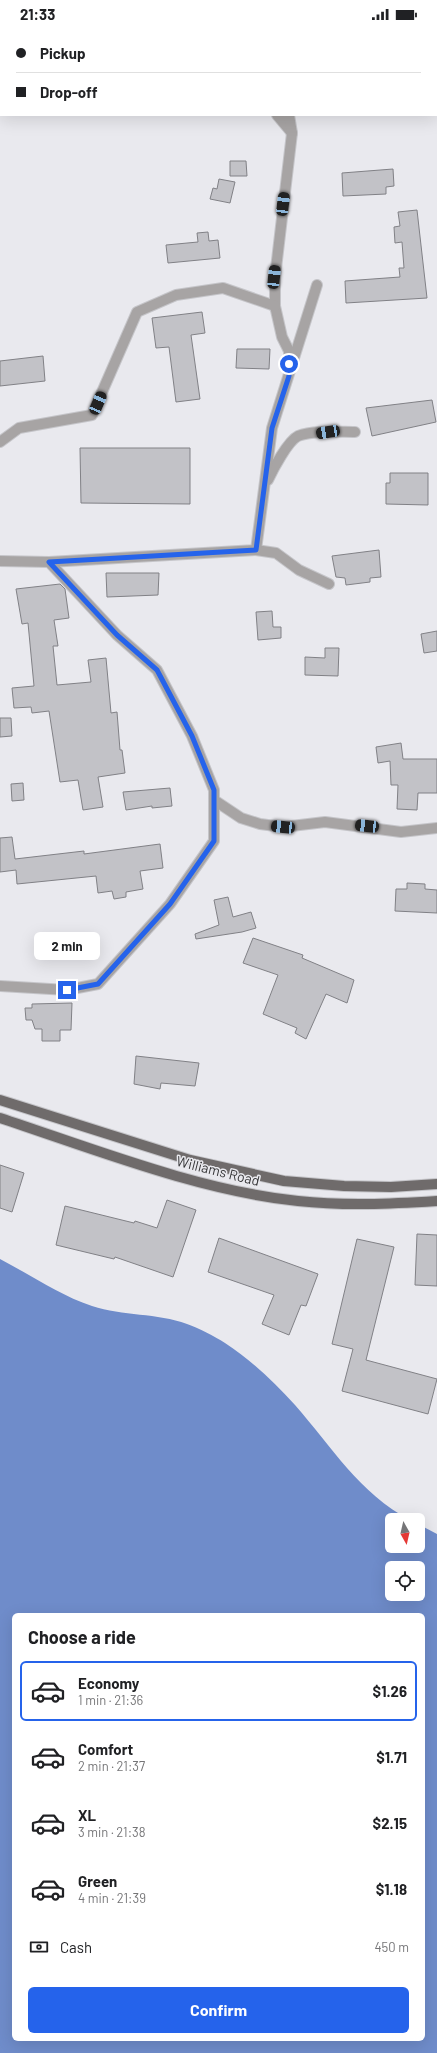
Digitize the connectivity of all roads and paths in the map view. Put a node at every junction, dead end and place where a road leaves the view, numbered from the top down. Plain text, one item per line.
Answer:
1 (278, 116) edge
2 (289, 116) edge
3 (292, 133) junction
4 (317, 285) dead end
5 (275, 306) junction
6 (289, 376) junction
7 (355, 432) dead end
8 (0, 442) edge
9 (265, 486) junction
10 (256, 550) junction
11 (0, 561) edge
12 (49, 562) junction
13 (329, 584) dead end
14 (214, 800) junction
15 (437, 828) edge
16 (0, 986) edge
17 (0, 1100) edge
18 (0, 1118) edge
19 (437, 1184) edge
20 (437, 1201) edge

1 - 3 street
2 - 3 street
3 - 5 street
4 - 6 street
5 - 6 street
5 - 8 street
6 - 9 street
7 - 9 street
9 - 10 street
10 - 12 street
10 - 13 street
11 - 12 street
12 - 14 street
14 - 15 street
14 - 16 street
17 - 19 main road, Williams Road
18 - 20 main road, Williams Road

